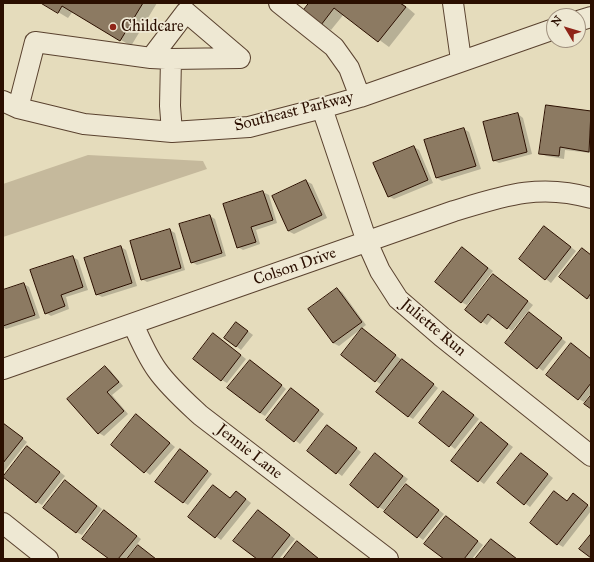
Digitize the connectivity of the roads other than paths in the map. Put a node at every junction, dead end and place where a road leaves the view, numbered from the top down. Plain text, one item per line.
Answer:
1 (279, 3) edge
2 (453, 3) edge
3 (546, 32) edge
4 (461, 60) junction
5 (360, 97) junction
6 (11, 104) edge
7 (322, 108) junction
8 (172, 132) junction
9 (591, 198) edge
10 (367, 242) junction
11 (133, 324) junction
12 (3, 370) edge
13 (591, 456) edge
14 (3, 523) edge
15 (48, 559) edge
16 (388, 559) edge

1 - 5 street
2 - 4 street
3 - 4 street, Southeast Parkway
4 - 5 street, Southeast Parkway
5 - 7 street, Southeast Parkway
6 - 8 street, Southeast Parkway
6 - 8 street
7 - 8 street, Southeast Parkway
7 - 10 street, Juliette Run
9 - 10 street, Colson Drive
10 - 11 street, Colson Drive
10 - 13 street, Juliette Run
11 - 12 street, Colson Drive
11 - 16 street, Jennie Lane
14 - 15 street

